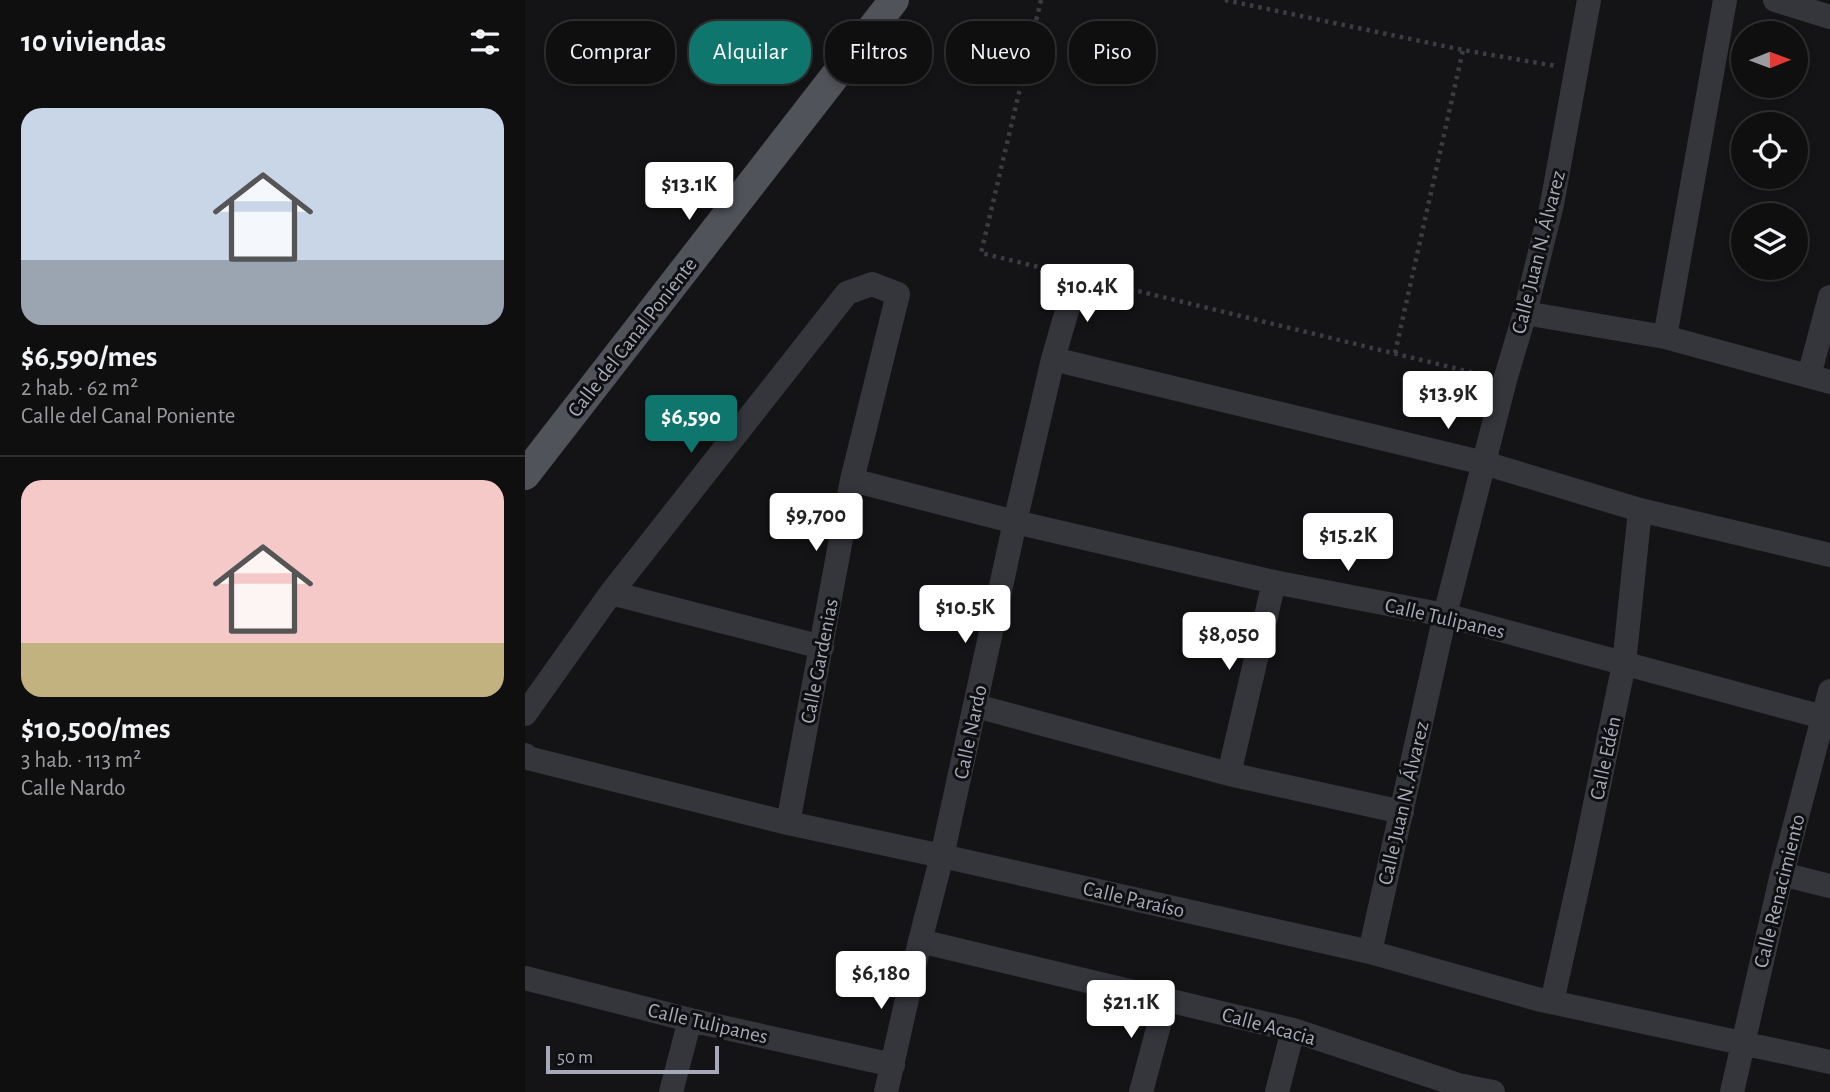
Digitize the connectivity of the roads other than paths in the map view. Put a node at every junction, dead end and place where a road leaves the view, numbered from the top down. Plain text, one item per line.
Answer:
1 (894, 0) edge
2 (1589, 0) edge
3 (1725, 0) edge
4 (1775, 0) edge
5 (1830, 17) edge
6 (1077, 276) road end
7 (1830, 297) edge
8 (1525, 313) junction
9 (1665, 337) junction
10 (1053, 359) junction
11 (1819, 379) edge
12 (1484, 463) junction
13 (525, 475) edge
14 (852, 480) junction
15 (1640, 510) junction
16 (1015, 522) junction
17 (1830, 555) edge
18 (1274, 582) junction
19 (611, 593) junction
20 (1445, 615) junction
21 (822, 647) junction
22 (1624, 664) junction
23 (1830, 691) edge
24 (976, 706) junction
25 (525, 713) edge
26 (1827, 718) edge
27 (525, 755) edge
28 (1229, 774) junction
29 (1402, 812) junction
30 (788, 823) junction
31 (942, 856) junction
32 (1782, 874) junction
33 (1830, 886) edge
34 (920, 941) junction
35 (1370, 952) junction
36 (525, 978) edge
37 (1165, 999) junction
38 (1552, 1002) junction
39 (690, 1020) junction
40 (1293, 1030) junction
41 (1743, 1042) junction
42 (1830, 1062) edge
43 (893, 1065) junction
44 (1457, 1088) edge
45 (671, 1092) edge
46 (886, 1092) edge
47 (1141, 1092) edge
48 (1277, 1092) edge
49 (1493, 1092) edge
50 (1732, 1092) edge

1 - 13 main road, Calle del Canal Poniente
2 - 8 street, Calle Juan N. Álvarez
3 - 9 street
4 - 5 street
6 - 10 street, Calle Nardo
7 - 11 street
8 - 9 street
8 - 12 street, Calle Juan N. Álvarez
9 - 11 street
10 - 12 street
10 - 16 street, Calle Nardo
12 - 15 street
12 - 20 street, Calle Juan N. Álvarez
14 - 16 street, Calle Tulipanes
14 - 19 street, Calle Gardenias
14 - 21 street, Calle Gardenias
15 - 17 street
15 - 22 street, Calle Edén
16 - 18 street, Calle Tulipanes
16 - 24 street, Calle Nardo
18 - 20 street, Calle Tulipanes
18 - 28 street
19 - 21 street
19 - 25 street
20 - 22 street, Calle Tulipanes
20 - 29 street, Calle Juan N. Álvarez
21 - 30 street, Calle Gardenias
22 - 26 street, Calle Tulipanes
22 - 38 street, Calle Edén
23 - 26 street, Calle Renacimiento
24 - 28 street
24 - 31 street, Calle Nardo
26 - 32 street, Calle Renacimiento
27 - 30 street, Calle Paraíso
28 - 29 street
29 - 35 street, Calle Juan N. Álvarez
30 - 31 street, Calle Paraíso
31 - 34 street, Calle Nardo
31 - 35 street, Calle Paraíso
32 - 33 street
32 - 41 street, Calle Renacimiento
34 - 37 street, Calle Acacia
34 - 43 street, Calle Nardo
35 - 38 street, Calle Paraíso
36 - 39 street, Calle Tulipanes
37 - 40 street, Calle Acacia
37 - 47 street
38 - 41 street, Calle Paraíso
39 - 43 street, Calle Tulipanes
39 - 45 street
40 - 44 street, Calle Acacia
40 - 48 street
41 - 42 street, Calle Paraíso
41 - 50 street, Calle Renacimiento
43 - 46 street, Calle Nardo
44 - 49 street, Calle Acacia

